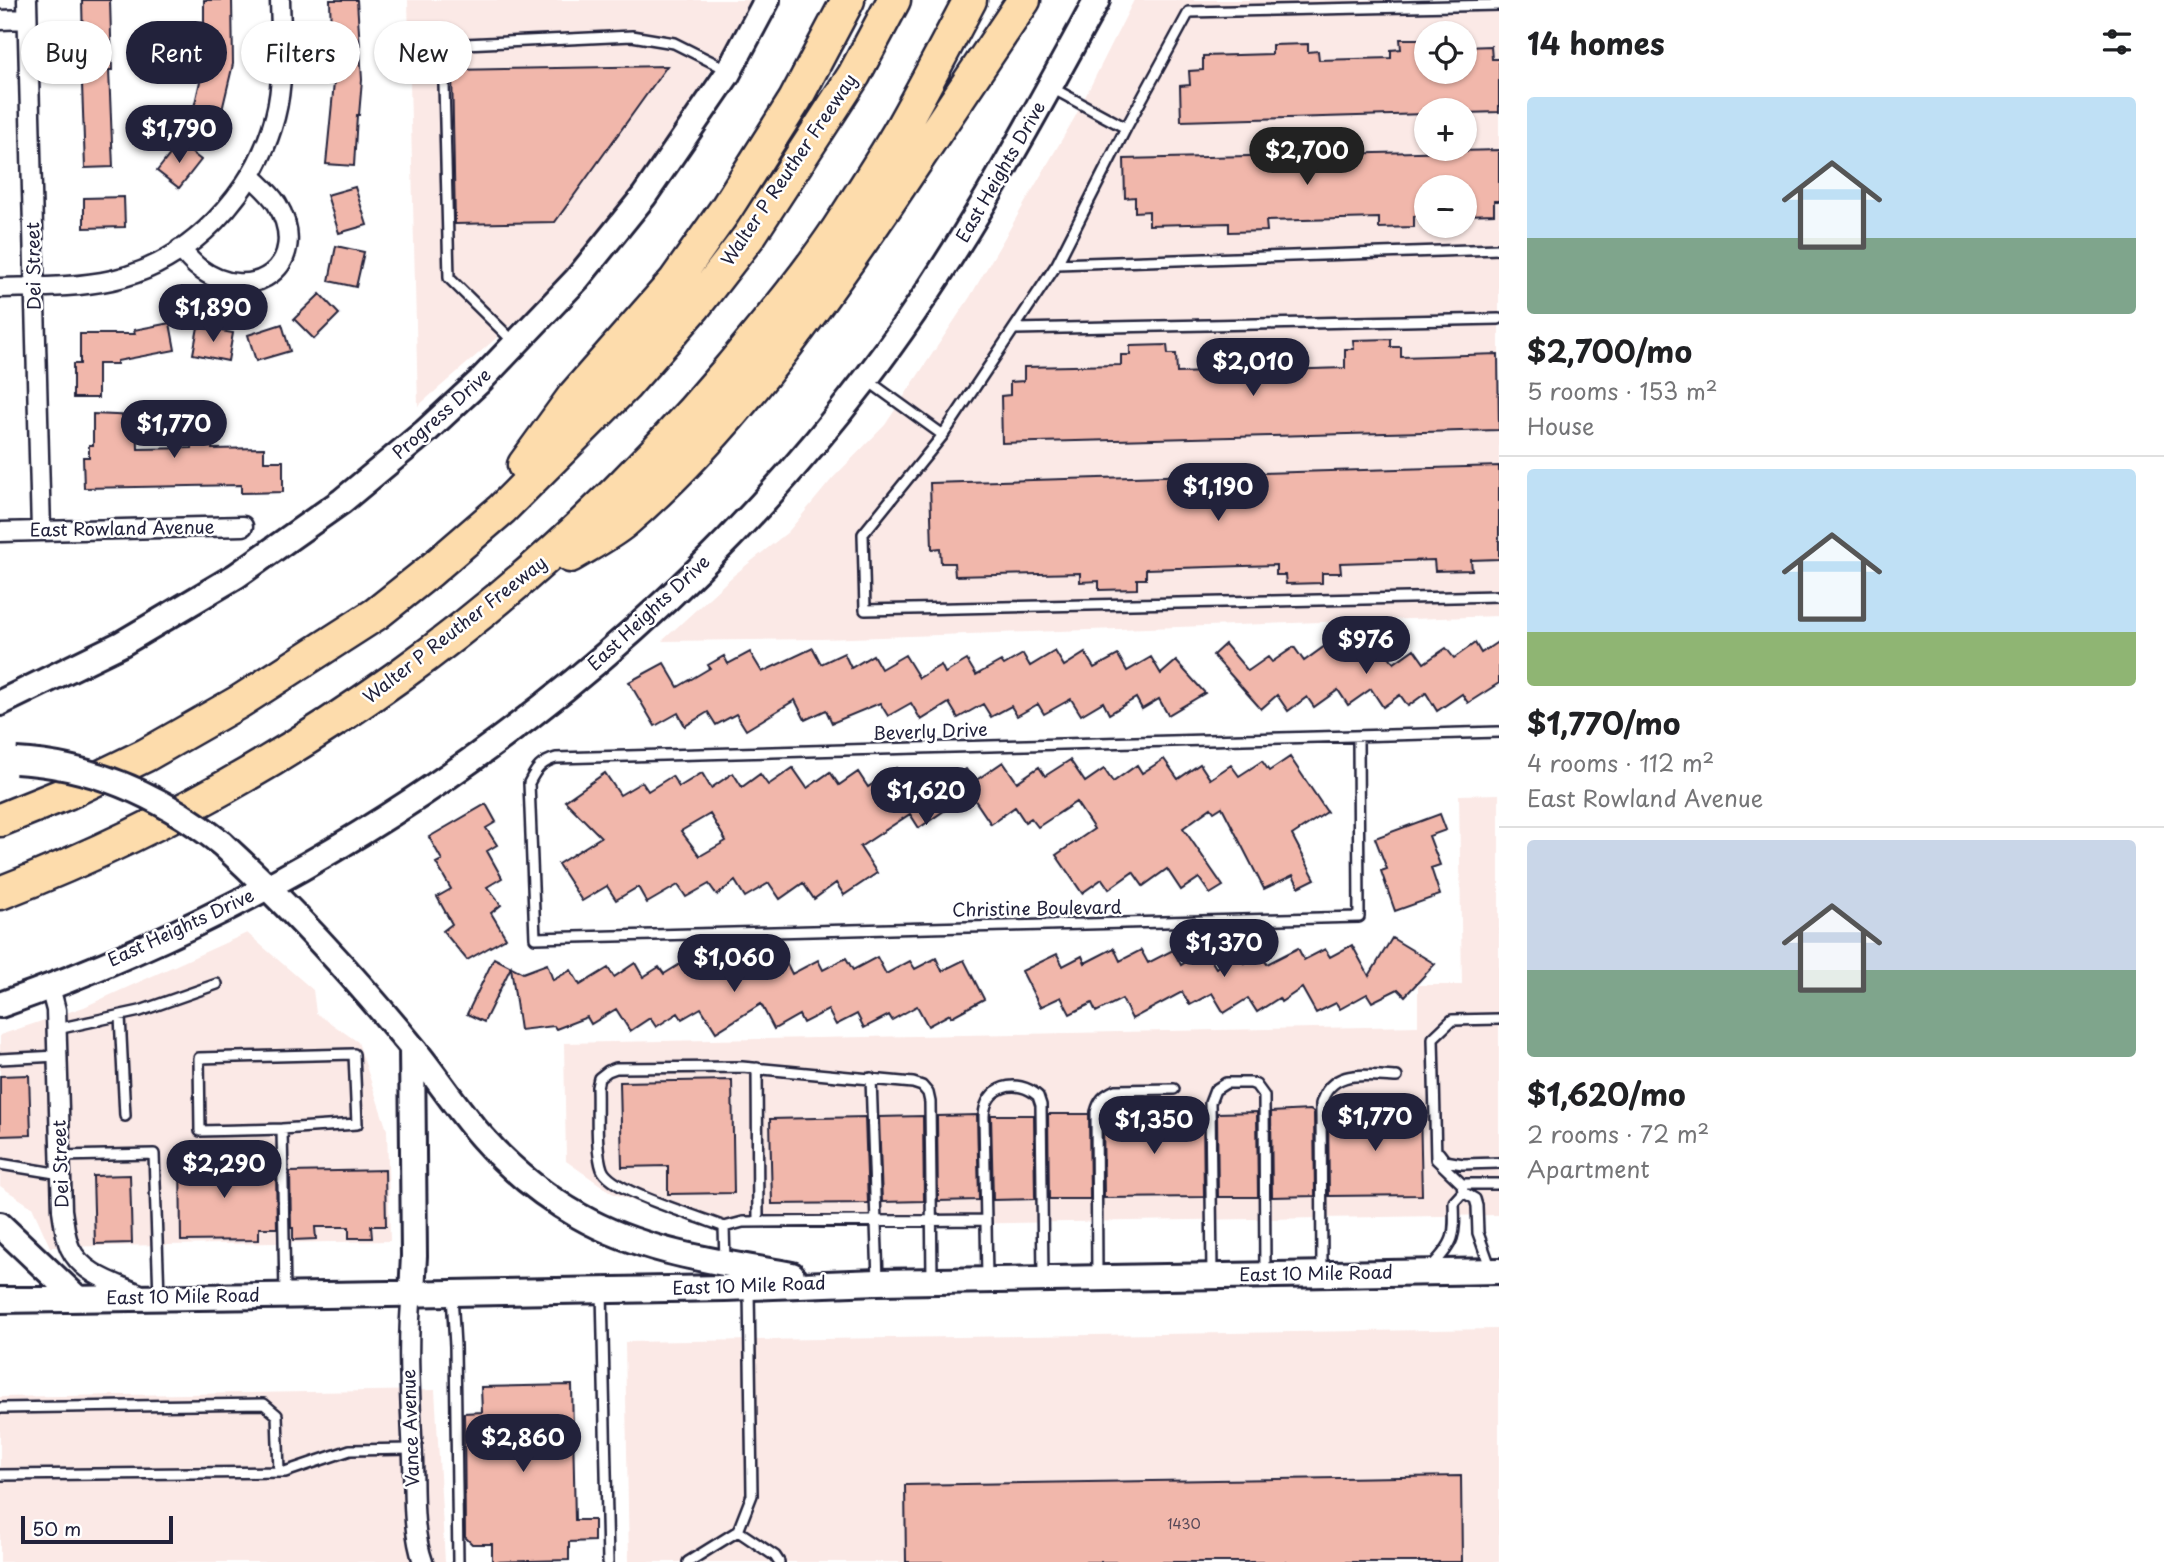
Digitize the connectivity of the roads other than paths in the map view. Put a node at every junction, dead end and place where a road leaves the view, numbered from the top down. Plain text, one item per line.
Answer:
1 (27, 0) edge
2 (280, 0) edge
3 (767, 0) edge
4 (848, 0) edge
5 (894, 0) edge
6 (970, 0) edge
7 (1024, 0) edge
8 (1097, 0) edge
9 (1499, 5) edge
10 (27, 19) junction
11 (0, 20) edge
12 (729, 71) junction
13 (1051, 87) junction
14 (1126, 128) junction
15 (251, 177) junction
16 (180, 249) junction
17 (1499, 249) edge
18 (1057, 264) junction
19 (35, 287) junction
20 (0, 288) edge
21 (1499, 319) edge
22 (1015, 328) junction
23 (516, 344) junction
24 (866, 379) junction
25 (943, 435) junction
26 (502, 509) junction
27 (243, 526) dead end
28 (41, 531) junction
29 (0, 532) edge
30 (1499, 596) edge
31 (489, 607) junction
32 (0, 703) edge
33 (1499, 732) edge
34 (1358, 737) junction
35 (8, 761) edge
36 (0, 820) edge
37 (268, 886) junction
38 (0, 893) edge
39 (535, 938) joint
40 (217, 984) dead end
41 (50, 987) junction
42 (0, 1005) edge
43 (120, 1016) junction
44 (1499, 1018) edge
45 (57, 1029) junction
46 (412, 1047) junction
47 (58, 1056) junction
48 (0, 1059) edge
49 (757, 1068) junction
50 (1397, 1077) dead end
51 (870, 1078) junction
52 (1174, 1089) dead end
53 (125, 1116) dead end
54 (282, 1129) junction
55 (1436, 1149) junction
56 (1499, 1163) edge
57 (0, 1164) edge
58 (60, 1165) junction
59 (1499, 1184) edge
60 (1463, 1188) junction
61 (758, 1220) junction
62 (875, 1220) junction
63 (931, 1220) junction
64 (985, 1220) junction
65 (0, 1225) edge
66 (724, 1227) junction
67 (725, 1263) junction
68 (1497, 1271) edge
69 (1427, 1272) junction
70 (1322, 1274) junction
71 (1265, 1275) junction
72 (1212, 1276) junction
73 (1097, 1278) junction
74 (1043, 1279) junction
75 (987, 1280) junction
76 (933, 1281) junction
77 (878, 1282) junction
78 (838, 1283) junction
79 (737, 1287) junction
80 (603, 1290) junction
81 (412, 1293) junction
82 (452, 1293) junction
83 (285, 1296) junction
84 (153, 1297) junction
85 (78, 1299) junction
86 (0, 1300) edge
87 (0, 1408) edge
88 (412, 1449) junction
89 (279, 1472) junction
90 (0, 1475) edge
91 (738, 1531) junction
92 (423, 1562) edge
93 (458, 1562) edge
94 (608, 1562) edge
95 (688, 1562) edge
96 (779, 1562) edge

1 - 10 street, Dei Street
2 - 15 street
3 - 12 main road, Progress Drive
4 - 26 highway
5 - 26 highway, Walter P Reuther Freeway
6 - 31 highway, Walter P Reuther Freeway
7 - 31 highway
8 - 13 main road, East Heights Drive
9 - 14 lane
10 - 11 street
10 - 19 street, Dei Street
12 - 23 main road, Progress Drive
12 - 23 lane
13 - 14 lane
13 - 24 main road, East Heights Drive
14 - 18 lane
15 - 16 street
15 - 16 street
16 - 19 street
17 - 18 lane
18 - 22 lane
19 - 20 street
19 - 28 street, Dei Street
21 - 22 lane
22 - 25 lane
23 - 32 main road, Progress Drive
24 - 25 lane
24 - 37 main road, East Heights Drive
25 - 30 lane
26 - 36 highway, Walter P Reuther Freeway
27 - 28 street, East Rowland Avenue
28 - 29 street, East Rowland Avenue
31 - 38 highway, Walter P Reuther Freeway
33 - 34 lane, Beverly Drive
34 - 39 lane, Beverly Drive
34 - 39 lane, Christine Boulevard
35 - 37 main road, bridge
37 - 41 main road, East Heights Drive
37 - 46 main road
40 - 43 lane
41 - 42 main road, East Heights Drive
41 - 45 street, Dei Street
43 - 45 lane
43 - 53 lane
44 - 55 lane
45 - 47 street, Dei Street
46 - 67 main road
46 - 81 main road
47 - 48 lane
47 - 58 street, Dei Street
49 - 51 lane
49 - 61 lane
49 - 66 lane
50 - 70 lane
51 - 62 lane
51 - 63 lane
52 - 73 lane
54 - 54 lane
54 - 83 lane
55 - 56 lane
55 - 60 lane
57 - 58 lane
58 - 84 street, Dei Street
58 - 84 lane
59 - 60 lane
60 - 68 lane
60 - 69 lane
61 - 62 lane
61 - 66 lane
62 - 63 lane
62 - 77 lane
63 - 64 lane
63 - 76 lane
64 - 74 lane
64 - 75 lane
65 - 85 main road
66 - 67 lane
67 - 78 main road
67 - 79 lane
68 - 69 main road, East 10 Mile Road
69 - 70 main road, East 10 Mile Road
70 - 71 main road, East 10 Mile Road
71 - 72 main road, East 10 Mile Road
71 - 72 lane
72 - 73 main road, East 10 Mile Road
73 - 74 main road, East 10 Mile Road
74 - 75 main road, East 10 Mile Road
75 - 76 main road, East 10 Mile Road
76 - 77 main road, East 10 Mile Road
77 - 78 main road, East 10 Mile Road
78 - 79 main road, East 10 Mile Road
79 - 80 main road, East 10 Mile Road
79 - 91 lane
80 - 82 main road, East 10 Mile Road
80 - 94 lane
81 - 82 main road, East 10 Mile Road
81 - 83 main road, East 10 Mile Road
81 - 88 street, Vance Avenue
82 - 93 lane
83 - 84 main road, East 10 Mile Road
84 - 85 main road, East 10 Mile Road
85 - 86 main road, East 10 Mile Road
87 - 89 lane
88 - 89 lane
88 - 92 street, Vance Avenue
89 - 90 lane
91 - 95 lane
91 - 96 lane

